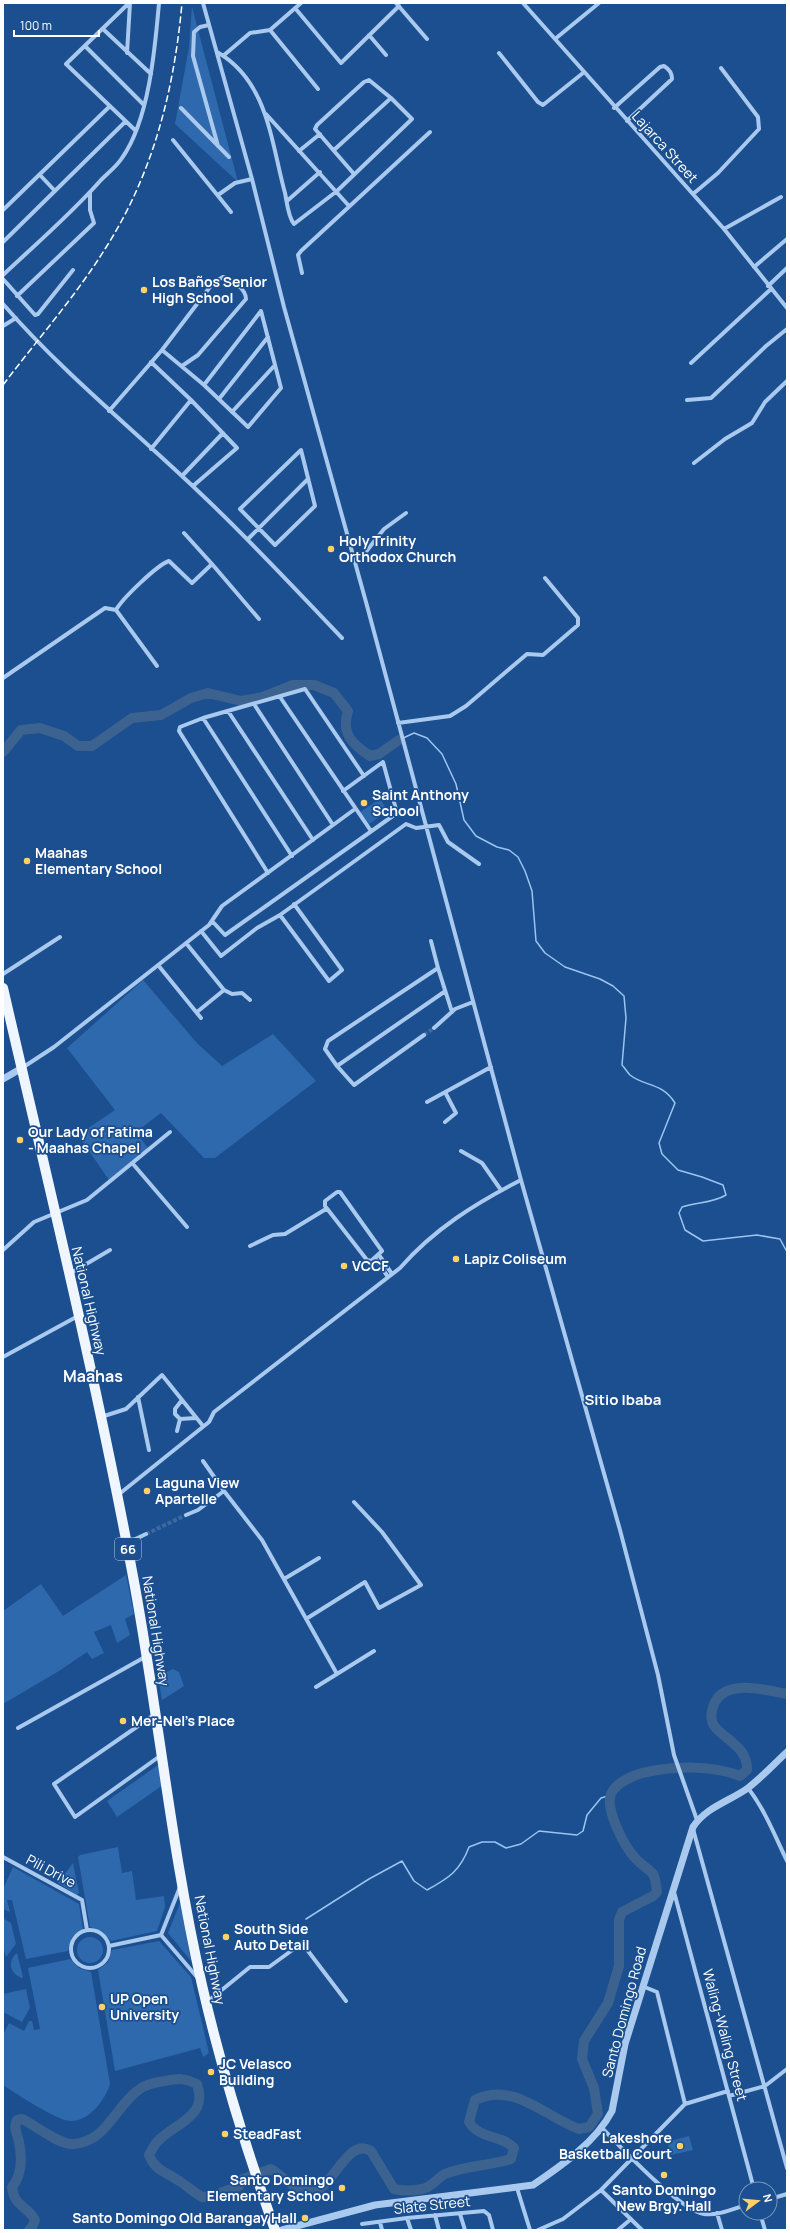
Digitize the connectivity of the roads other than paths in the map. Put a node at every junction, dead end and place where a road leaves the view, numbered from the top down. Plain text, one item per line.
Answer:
1 (130, 3) edge
2 (159, 3) edge
3 (203, 3) edge
4 (302, 3) edge
5 (523, 3) edge
6 (599, 3) edge
7 (397, 5) edge
8 (295, 8) junction
9 (209, 25) junction
10 (103, 29) junction
11 (270, 30) junction
12 (369, 35) junction
13 (427, 39) dead end
14 (555, 39) junction
15 (85, 46) junction
16 (217, 52) junction
17 (126, 53) junction
18 (499, 53) dead end
19 (386, 55) dead end
20 (223, 56) junction
21 (721, 68) dead end
22 (583, 73) junction
23 (151, 74) junction
24 (318, 89) dead end
25 (391, 98) junction
26 (144, 105) junction
27 (109, 107) junction
28 (181, 108) dead end
29 (614, 108) junction
30 (266, 113) junction
31 (627, 121) junction
32 (125, 122) junction
33 (136, 131) junction
34 (430, 132) dead end
35 (320, 134) junction
36 (173, 140) dead end
37 (218, 146) junction
38 (334, 150) junction
39 (299, 151) junction
40 (229, 156) dead end
41 (320, 172) junction
42 (354, 174) junction
43 (40, 175) junction
44 (252, 179) junction
45 (55, 191) junction
46 (337, 191) junction
47 (90, 193) junction
48 (218, 194) junction
49 (693, 194) junction
50 (781, 197) dead end
51 (287, 201) junction
52 (349, 206) junction
53 (3, 210) edge
54 (231, 212) dead end
55 (724, 230) junction
56 (787, 239) edge
57 (3, 242) edge
58 (754, 267) junction
59 (787, 268) edge
60 (73, 270) dead end
61 (302, 273) dead end
62 (3, 275) edge
63 (3, 279) edge
64 (770, 287) junction
65 (17, 296) junction
66 (3, 304) edge
67 (787, 308) edge
68 (16, 318) junction
69 (3, 326) edge
70 (787, 330) edge
71 (268, 337) junction
72 (162, 350) junction
73 (151, 362) junction
74 (691, 363) dead end
75 (276, 365) junction
76 (182, 366) junction
77 (787, 381) edge
78 (204, 385) junction
79 (219, 399) junction
80 (191, 400) junction
81 (687, 400) dead end
82 (109, 411) junction
83 (232, 412) junction
84 (223, 433) junction
85 (151, 449) junction
86 (694, 463) dead end
87 (182, 476) junction
88 (308, 479) junction
89 (193, 486) junction
90 (406, 513) dead end
91 (258, 529) junction
92 (184, 533) dead end
93 (248, 539) junction
94 (354, 558) junction
95 (212, 564) junction
96 (545, 578) dead end
97 (116, 610) junction
98 (259, 619) dead end
99 (342, 638) dead end
100 (156, 666) dead end
101 (3, 678) edge
102 (280, 697) junction
103 (254, 704) junction
104 (228, 711) junction
105 (203, 718) junction
106 (399, 724) junction
107 (364, 776) junction
108 (342, 791) junction
109 (355, 809) junction
110 (333, 825) junction
111 (427, 828) junction
112 (371, 831) junction
113 (313, 840) junction
114 (292, 856) junction
115 (479, 864) dead end
116 (268, 873) junction
117 (294, 904) junction
118 (280, 915) junction
119 (212, 922) junction
120 (201, 931) junction
121 (60, 937) dead end
122 (431, 940) dead end
123 (186, 943) junction
124 (158, 965) junction
125 (438, 968) junction
126 (3, 974) edge
127 (3, 988) edge
128 (224, 990) junction
129 (444, 992) junction
130 (250, 1000) dead end
131 (473, 1002) junction
132 (197, 1012) junction
133 (452, 1012) junction
134 (200, 1018) dead end
135 (434, 1028) tunnel mouth
136 (424, 1034) tunnel mouth
137 (337, 1066) junction
138 (491, 1067) junction
139 (22, 1068) junction
140 (3, 1079) edge
141 (445, 1092) junction
142 (427, 1102) dead end
143 (444, 1122) dead end
144 (170, 1132) dead end
145 (461, 1151) dead end
146 (133, 1164) junction
147 (521, 1180) junction
148 (501, 1190) junction
149 (326, 1209) junction
150 (54, 1214) junction
151 (187, 1227) dead end
152 (250, 1246) dead end
153 (3, 1250) edge
154 (110, 1250) dead end
155 (379, 1255) junction
156 (375, 1258) junction
157 (69, 1274) junction
158 (390, 1276) junction
159 (78, 1316) junction
160 (3, 1357) edge
161 (138, 1397) junction
162 (182, 1400) junction
163 (101, 1417) junction
164 (180, 1418) junction
165 (196, 1418) junction
166 (203, 1426) junction
167 (177, 1431) dead end
168 (149, 1450) dead end
169 (203, 1461) dead end
170 (224, 1492) junction
171 (117, 1496) junction
172 (354, 1502) dead end
173 (186, 1515) tunnel mouth
174 (146, 1534) tunnel mouth
175 (127, 1543) junction
176 (319, 1558) dead end
177 (284, 1579) junction
178 (306, 1619) junction
179 (374, 1651) dead end
180 (147, 1656) junction
181 (337, 1674) junction
182 (316, 1687) dead end
183 (155, 1714) junction
184 (18, 1728) dead end
185 (787, 1752) edge
186 (162, 1754) junction
187 (748, 1788) junction
188 (697, 1820) junction
189 (693, 1827) junction
190 (3, 1857) edge
191 (787, 1861) edge
192 (182, 1881) junction
193 (673, 1888) junction
194 (87, 1930) junction
195 (161, 1935) junction
196 (109, 1946) junction
197 (201, 1982) junction
198 (642, 1986) junction
199 (346, 2001) dead end
200 (206, 2002) junction
201 (787, 2069) edge
202 (765, 2086) junction
203 (728, 2091) junction
204 (729, 2096) junction
205 (685, 2104) junction
206 (601, 2127) junction
207 (632, 2157) junction
208 (787, 2168) edge
209 (752, 2181) edge
210 (517, 2188) junction
211 (601, 2190) junction
212 (738, 2207) edge
213 (717, 2213) junction
214 (460, 2214) junction
215 (435, 2215) junction
216 (407, 2218) junction
217 (631, 2219) junction
218 (380, 2222) junction
219 (362, 2224) dead end
220 (274, 2230) edge
221 (282, 2230) edge
222 (382, 2230) edge
223 (410, 2230) edge
224 (439, 2230) edge
225 (465, 2230) edge
226 (493, 2230) edge
227 (530, 2230) edge
228 (538, 2230) edge
229 (618, 2230) edge
230 (642, 2230) edge
231 (722, 2230) edge

1 - 10 street
1 - 17 street
2 - 23 street
3 - 9 street
4 - 8 street
5 - 14 street, Lajarca Street
6 - 14 street
7 - 12 street
7 - 13 street
8 - 11 street
8 - 12 street
9 - 16 street
9 - 37 street
10 - 15 street
10 - 17 street
11 - 20 street
11 - 24 street
12 - 19 street
14 - 22 street, Lajarca Street
15 - 26 street
15 - 27 street
16 - 20 street
16 - 44 street
17 - 23 street
18 - 22 street
20 - 30 street
21 - 49 street
22 - 29 street, Lajarca Street
23 - 26 street
25 - 35 street
25 - 38 street
25 - 42 street
26 - 33 street
27 - 32 street
27 - 43 street
28 - 37 street
29 - 31 street, Lajarca Street
29 - 31 street
30 - 39 street
30 - 51 street
31 - 49 street, Lajarca Street
32 - 33 street
32 - 45 street
33 - 47 street
34 - 52 street
35 - 38 street
35 - 39 street
36 - 48 street
37 - 40 street
38 - 42 street
39 - 41 street
41 - 46 street
41 - 51 street
42 - 46 street
43 - 45 street
43 - 53 street
44 - 48 street
44 - 94 street
45 - 57 street
46 - 51 street
46 - 52 street
47 - 62 street
47 - 65 street
48 - 54 street
49 - 55 street, Lajarca Street
50 - 55 street
52 - 61 street
55 - 58 street, Lajarca Street
56 - 58 street
58 - 64 street, Lajarca Street
59 - 64 street
60 - 65 street
63 - 65 street
64 - 67 street, Lajarca Street
64 - 74 street
66 - 68 street
68 - 69 street
68 - 82 street
70 - 81 street
71 - 75 street
71 - 78 street
71 - 79 street
72 - 73 street
72 - 76 street
72 - 76 street
73 - 80 street
73 - 82 street
75 - 83 street
75 - 83 street
76 - 78 street
77 - 86 street
78 - 79 street
79 - 83 street
80 - 84 street
80 - 85 street
82 - 85 street
84 - 87 street
84 - 89 street
85 - 87 street
87 - 89 street
88 - 91 street
88 - 91 street
88 - 91 street
89 - 93 street
90 - 94 street
91 - 93 street
92 - 95 street
93 - 99 street
94 - 106 street
95 - 97 street
95 - 98 street
96 - 106 street
97 - 100 street
97 - 101 street
102 - 103 street
102 - 107 street
102 - 108 street
103 - 104 street
103 - 110 street
104 - 105 street
104 - 113 street
105 - 114 street
105 - 116 street
106 - 111 street
107 - 108 street
107 - 112 street
108 - 109 street
109 - 110 street
109 - 112 street
110 - 113 street
111 - 115 street
111 - 117 street
111 - 131 street
112 - 119 street
113 - 114 street
114 - 116 street
116 - 119 street
117 - 118 street
117 - 118 street
118 - 120 street
119 - 120 street
120 - 123 street
121 - 126 street
122 - 125 street
123 - 124 street
123 - 128 street
124 - 132 street
124 - 139 street
125 - 129 street
125 - 137 street
127 - 139 main road, National Highway / 66
128 - 130 street
128 - 132 street
129 - 133 street
129 - 137 street
131 - 133 street
131 - 138 street
132 - 134 street
133 - 135 street
136 - 137 street
138 - 141 street
138 - 147 street
139 - 140 street
139 - 150 main road, National Highway / 66
141 - 142 street
141 - 143 street
144 - 146 street
145 - 148 street
146 - 150 street
146 - 151 street
147 - 148 street
147 - 188 street
148 - 158 street
149 - 152 street
149 - 155 street
149 - 156 street
150 - 153 street
150 - 157 main road, National Highway / 66
154 - 157 street
155 - 156 street
155 - 158 street
156 - 158 street
157 - 159 main road, National Highway / 66
158 - 166 street
159 - 160 street
159 - 163 main road, National Highway / 66
161 - 162 street
161 - 163 street
161 - 168 street
162 - 164 street
162 - 165 street
163 - 171 main road, National Highway / 66
164 - 165 street
164 - 167 street
165 - 166 street
166 - 171 street
169 - 170 street
170 - 173 street
170 - 177 street
171 - 175 main road, National Highway / 66
172 - 178 street
174 - 175 street
175 - 180 main road, National Highway / 66
176 - 177 street
177 - 178 street
178 - 181 street
179 - 181 street
180 - 183 main road, National Highway / 66
180 - 184 street
181 - 182 street
183 - 186 main road, National Highway / 66
183 - 186 street
185 - 187 street, Santo Domingo Road
186 - 192 main road, National Highway / 66
187 - 188 street, Santo Domingo Road
187 - 191 street
188 - 189 street, Santo Domingo Road
189 - 193 street, Santo Domingo Road
189 - 202 street
190 - 194 street, Pili Drive
192 - 195 street
192 - 197 main road, National Highway / 66
193 - 198 street, Santo Domingo Road
193 - 203 street, Waling-Waling Street
194 - 196 street
194 - 196 street
195 - 196 street
195 - 197 street
197 - 200 main road, National Highway / 66
198 - 205 street
198 - 206 street, Santo Domingo Road
199 - 200 street
200 - 220 main road, National Highway / 66
201 - 202 street
202 - 204 street
202 - 208 street
203 - 204 street, Waling-Waling Street
203 - 205 street
204 - 209 street, Waling-Waling Street
205 - 207 street
206 - 207 street
206 - 210 street, Santo Domingo Road
207 - 211 street
207 - 213 street
210 - 221 street, Santo Domingo Road
210 - 227 street
211 - 217 street
211 - 228 street
212 - 213 street
213 - 231 street
214 - 215 street, Slate Street
214 - 225 street
214 - 226 street, Slate Street
215 - 216 street, Slate Street
215 - 224 street
216 - 218 street, Slate Street
216 - 223 street
217 - 229 street
217 - 230 street
218 - 219 street, Slate Street
218 - 222 street

